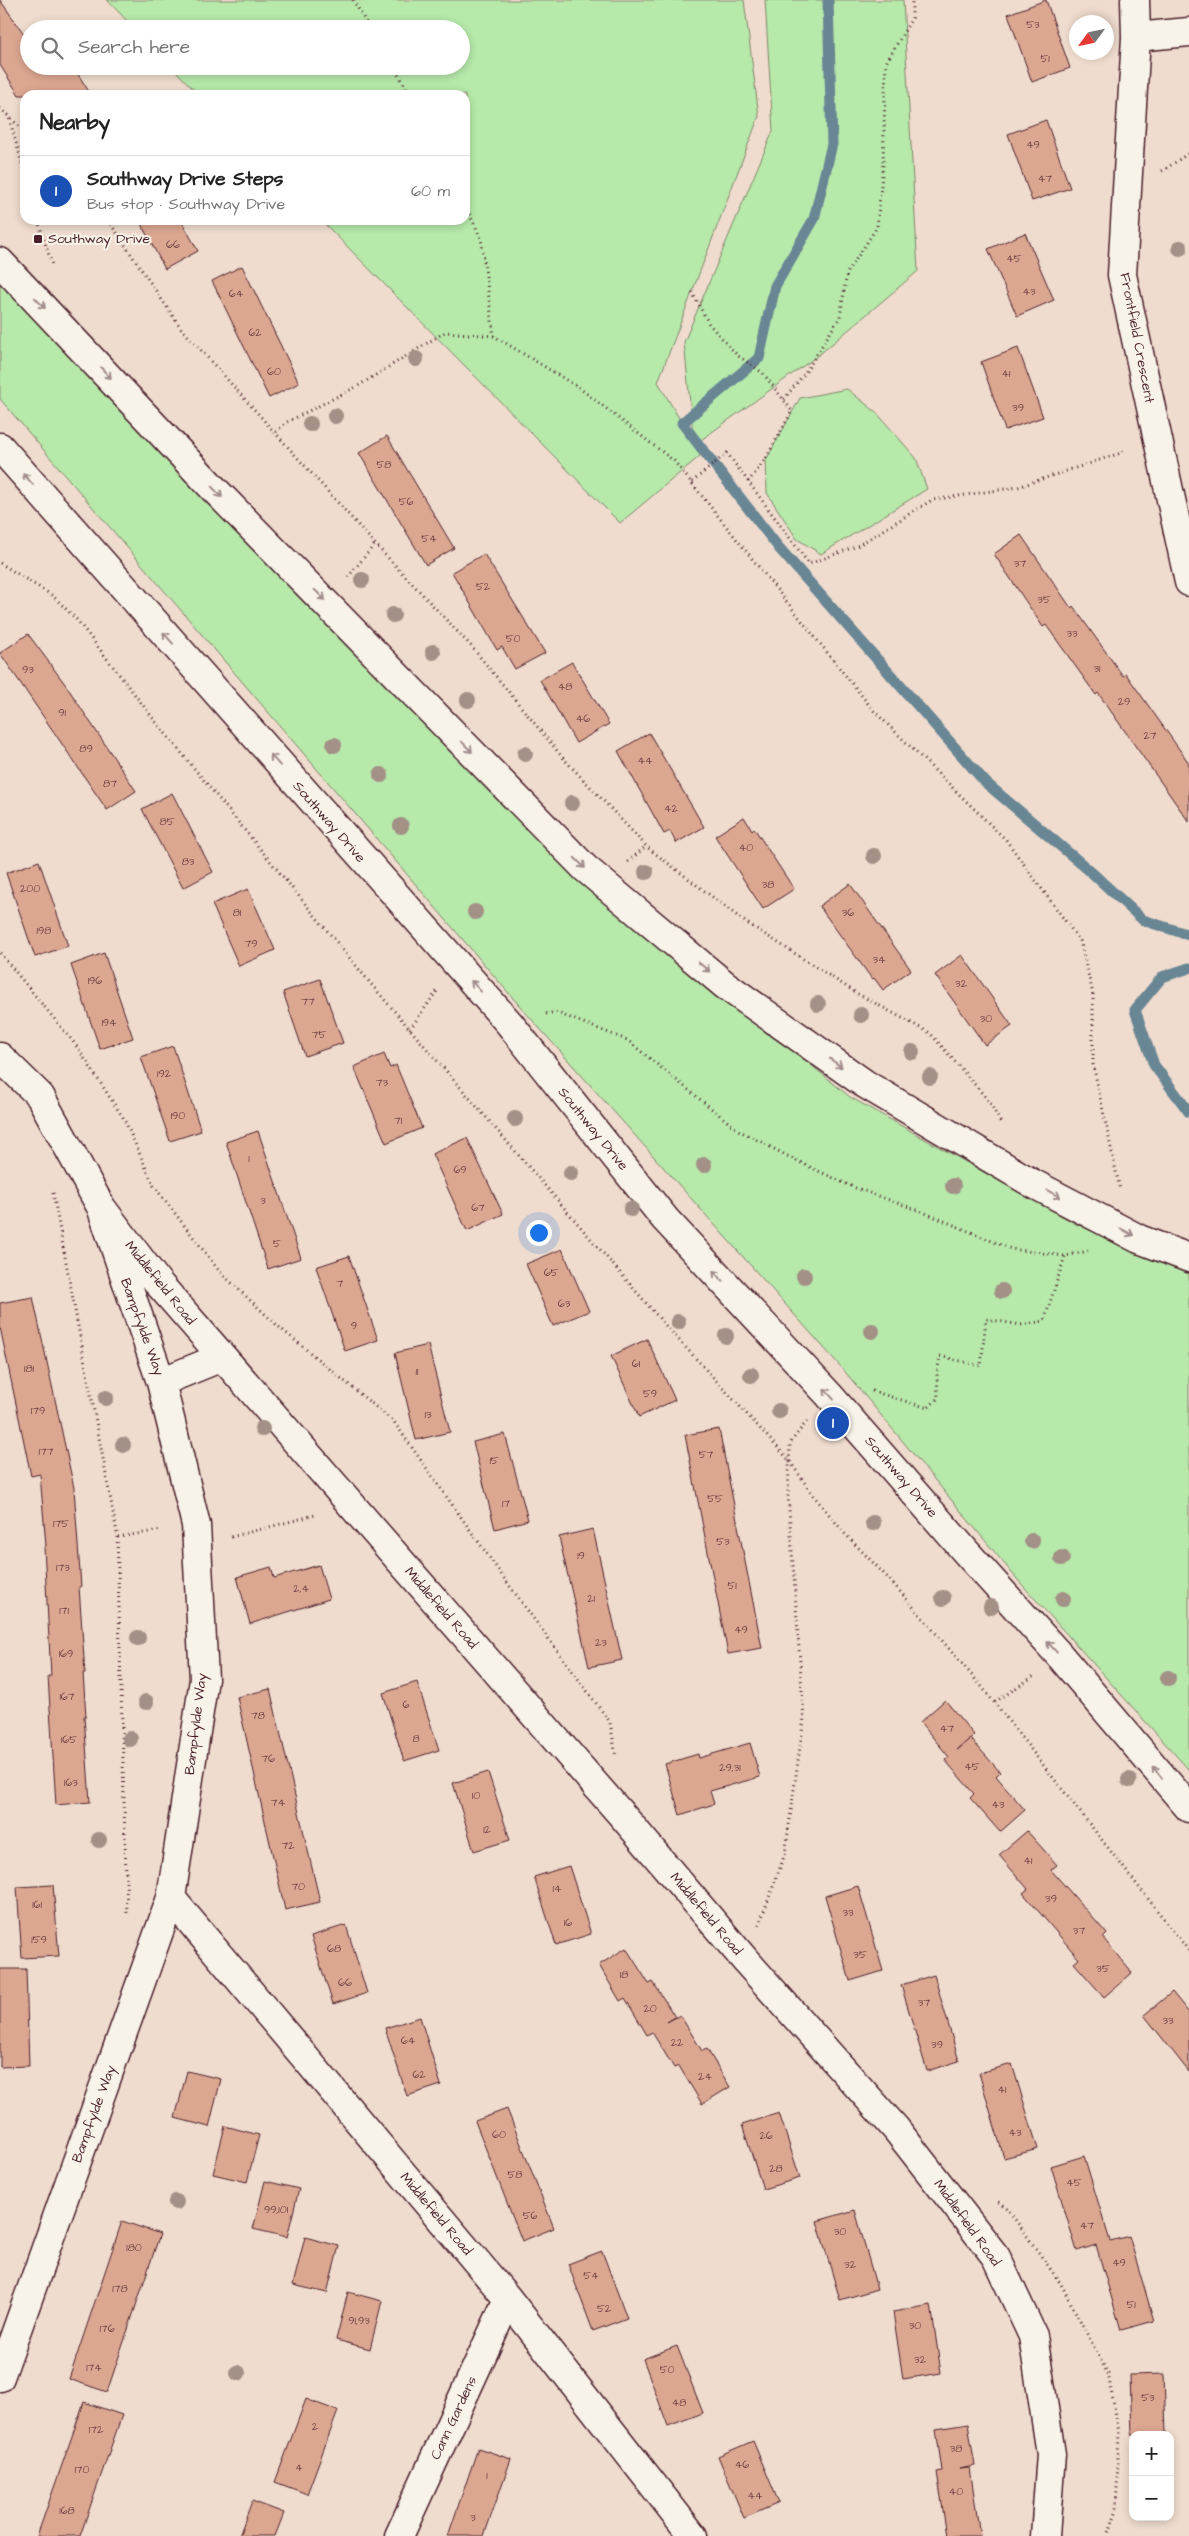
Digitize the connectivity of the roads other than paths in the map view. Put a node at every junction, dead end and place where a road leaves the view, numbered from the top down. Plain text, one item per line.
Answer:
1 (1135, 0) edge
2 (1189, 32) edge
3 (1136, 37) junction
4 (0, 262) edge
5 (0, 447) edge
6 (1189, 582) edge
7 (0, 1057) edge
8 (101, 1207) junction
9 (1189, 1258) edge
10 (222, 1357) junction
11 (162, 1382) junction
12 (1189, 1808) edge
13 (171, 1898) junction
14 (508, 2299) junction
15 (0, 2377) edge
16 (399, 2536) edge
17 (693, 2536) edge
18 (1045, 2536) edge

1 - 3 street, Frontfield Crescent
2 - 3 street
3 - 6 street, Frontfield Crescent
4 -> 9 street
12 -> 5 street, Southway Drive
7 - 8 street, Bampfylde Way
8 - 10 street, Middlefield Road
8 - 11 street, Bampfylde Way
10 - 11 street
10 - 18 street, Middlefield Road
11 - 13 street, Bampfylde Way
13 - 14 street, Middlefield Road
13 - 15 street, Bampfylde Way
14 - 16 street, Cann Gardens
14 - 17 street, Middlefield Road

